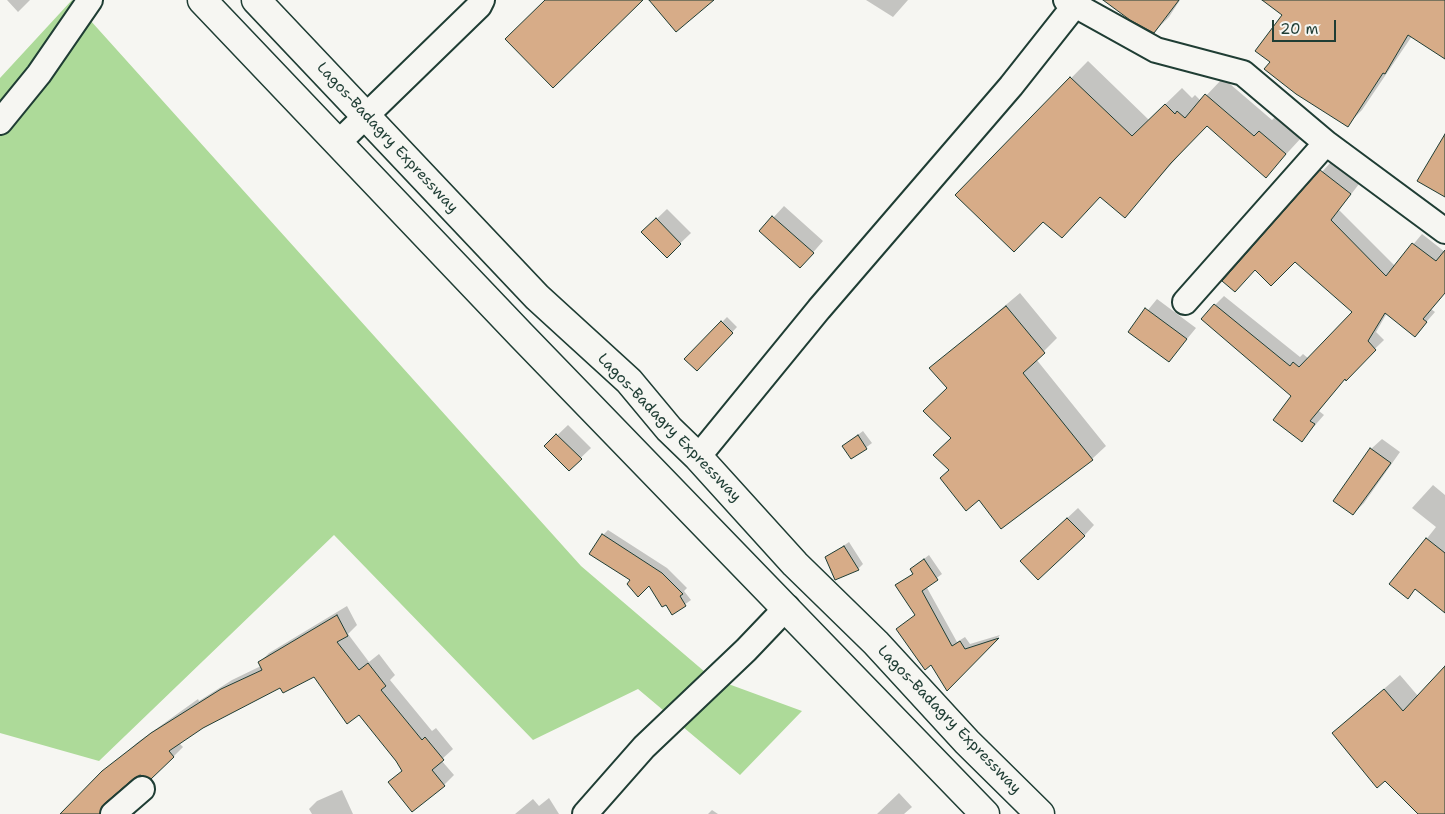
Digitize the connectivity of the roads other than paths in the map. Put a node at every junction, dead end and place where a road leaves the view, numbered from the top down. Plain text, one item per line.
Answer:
1 (90, 0) edge
2 (202, 0) edge
3 (256, 0) edge
4 (482, 0) edge
5 (1070, 3) edge
6 (366, 116) junction
7 (0, 122) edge
8 (338, 142) junction
9 (1326, 143) junction
10 (1445, 231) edge
11 (1185, 302) dead end
12 (698, 457) junction
13 (787, 607) junction
14 (142, 789) dead end
15 (984, 813) edge
16 (113, 814) edge
17 (585, 814) edge
18 (1040, 814) edge

1 - 7 street
2 - 8 highway
3 - 6 highway, Lagos-Badagry Expressway
4 - 6 street
5 - 9 street
5 - 12 street
6 - 8 street
6 - 12 highway, Lagos-Badagry Expressway
8 - 13 highway
9 - 10 street
9 - 11 street
12 - 18 highway, Lagos-Badagry Expressway
13 - 15 highway
13 - 17 street
14 - 16 street

